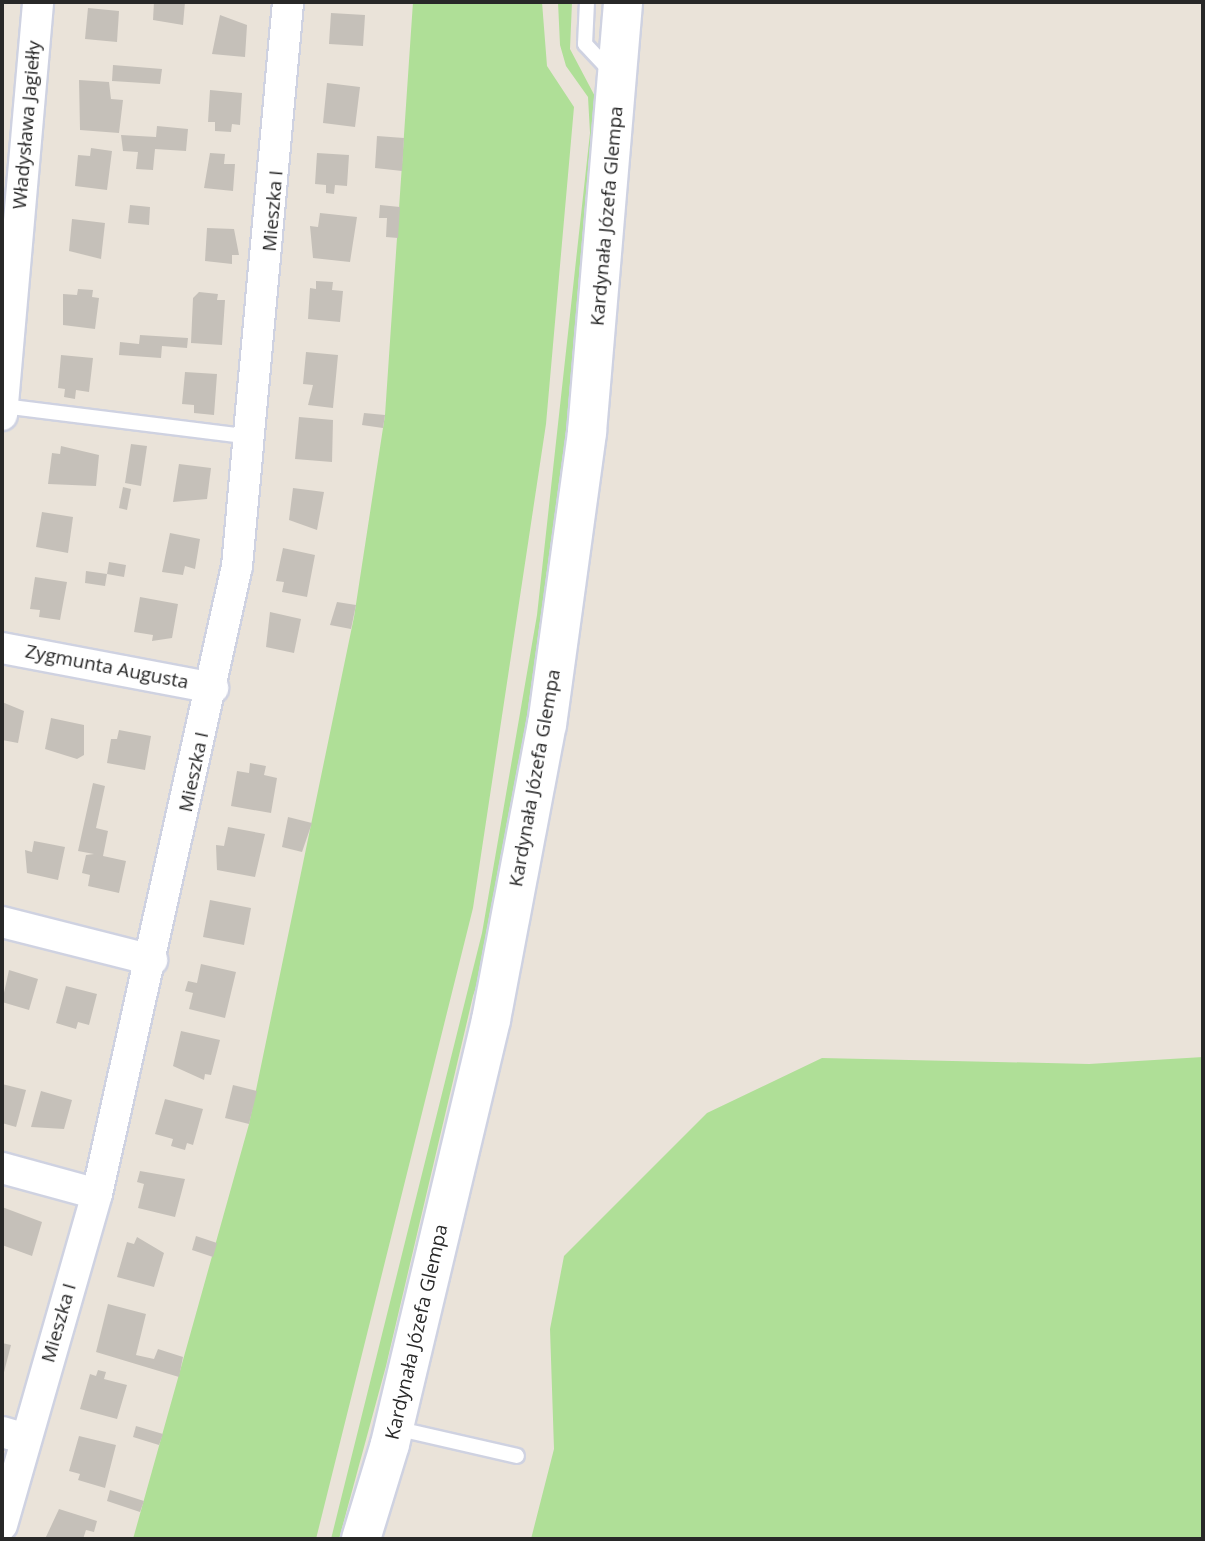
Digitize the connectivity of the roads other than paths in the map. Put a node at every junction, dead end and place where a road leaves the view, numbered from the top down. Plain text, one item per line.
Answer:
1 (38, 2) edge
2 (288, 2) edge
3 (587, 2) edge
4 (623, 2) edge
5 (618, 79) junction
6 (2, 410) edge
7 (251, 437) junction
8 (2, 648) edge
9 (213, 688) junction
10 (2, 922) edge
11 (152, 960) junction
12 (2, 1168) edge
13 (97, 1194) junction
14 (394, 1428) junction
15 (14, 1436) edge
16 (517, 1456) dead end
17 (2, 1525) edge
18 (361, 1539) edge

1 - 6 street, Władysława Jagiełły
2 - 7 street, Mieszka I
3 - 5 lane
4 - 5 main road, Kardynała Józefa Glempa
5 - 14 main road, Kardynała Józefa Glempa
6 - 7 lane
7 - 9 street, Mieszka I
8 - 9 street, Zygmunta Augusta
9 - 11 street, Mieszka I
10 - 11 street
11 - 13 street, Mieszka I
12 - 13 street
13 - 15 street, Mieszka I
14 - 16 lane
14 - 18 main road, Kardynała Józefa Glempa
15 - 17 street, Mieszka I

